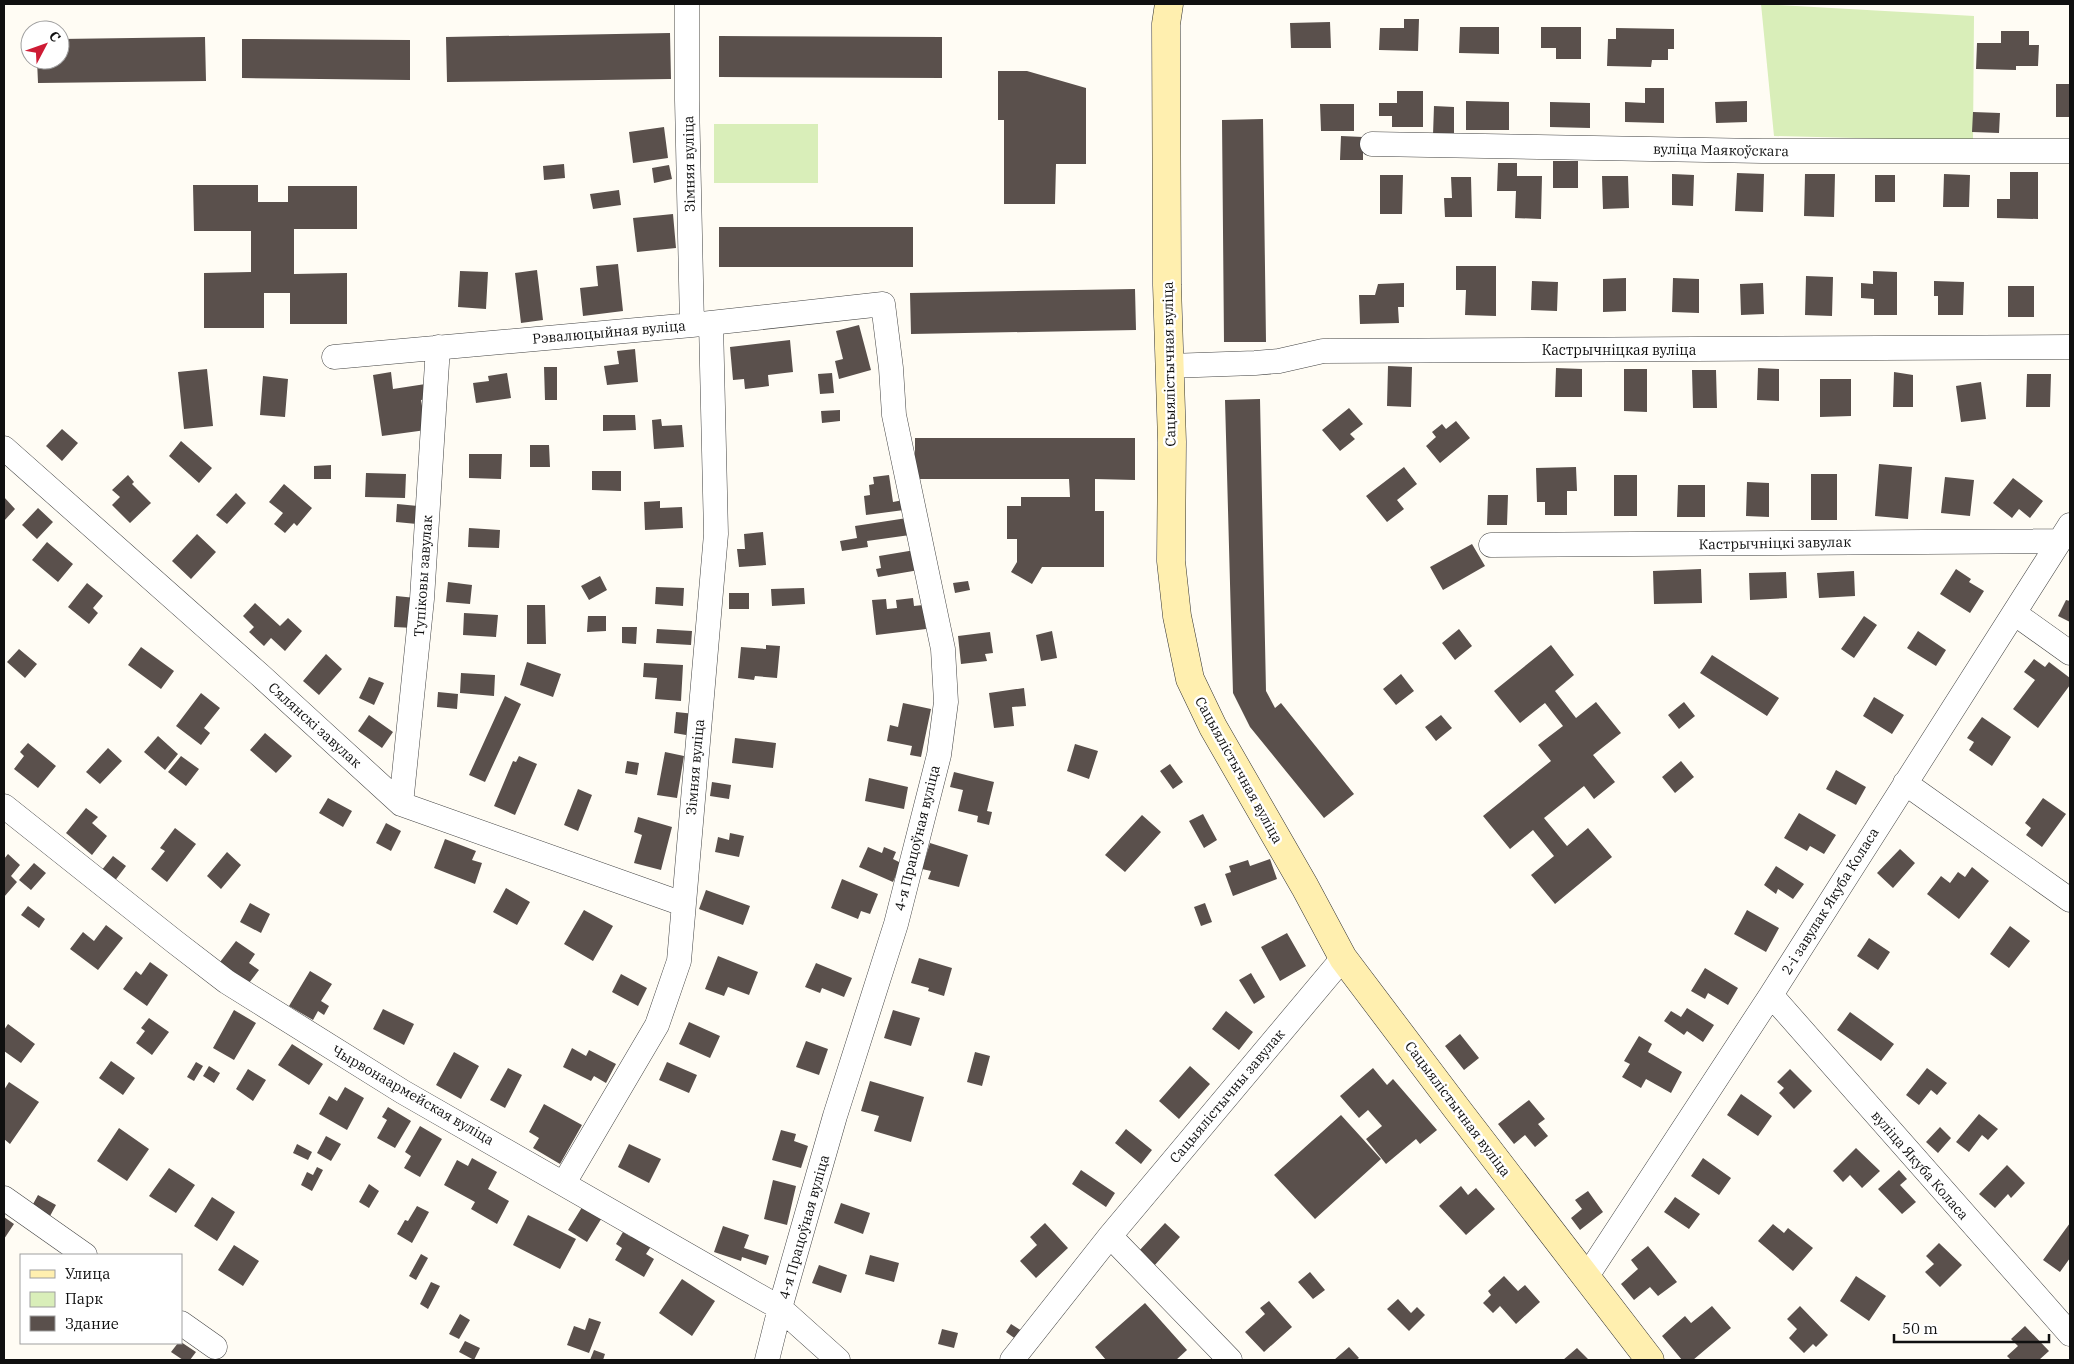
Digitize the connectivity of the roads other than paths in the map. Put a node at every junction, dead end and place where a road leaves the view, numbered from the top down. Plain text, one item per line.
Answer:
1 (688, 4) edge
2 (1169, 4) edge
3 (1372, 144) dead end
4 (2070, 151) edge
5 (883, 304) joint
6 (701, 324) junction
7 (438, 347) junction
8 (2070, 347) edge
9 (334, 357) dead end
10 (1169, 366) junction
11 (4, 448) edge
12 (2065, 533) edge
13 (1491, 545) dead end
14 (2014, 613) junction
15 (2070, 653) edge
16 (1905, 783) junction
17 (402, 804) junction
18 (4, 806) edge
19 (2070, 900) edge
20 (683, 904) junction
21 (1344, 958) junction
22 (1771, 995) junction
23 (564, 1183) junction
24 (4, 1198) edge
25 (1110, 1236) junction
26 (84, 1254) edge
27 (1587, 1276) junction
28 (780, 1308) junction
29 (182, 1324) edge
30 (2070, 1334) edge
31 (215, 1347) dead end
32 (767, 1360) edge
33 (838, 1360) edge
34 (1012, 1360) edge
35 (1230, 1360) edge
36 (1650, 1360) edge

1 - 6 street, Зімняя вуліца
2 - 10 main road, Сацыялістычная вуліца
3 - 4 street, вуліца Маякоўскага
5 - 6 street, Рэвалюцыйная вуліца
5 - 28 street, 4-я Працоўная вуліца
6 - 7 street, Рэвалюцыйная вуліца
6 - 20 street, Зімняя вуліца
7 - 9 street, Рэвалюцыйная вуліца
7 - 17 street, Тупіковы завулак
8 - 10 street, Кастрычніцкая вуліца
10 - 21 main road, Сацыялістычная вуліца
11 - 17 street, Сялянскі завулак
12 - 13 street, Кастрычніцкі завулак
12 - 14 street, 2-і завулак Якуба Коласа
14 - 15 street
14 - 16 street, 2-і завулак Якуба Коласа
16 - 19 street
16 - 22 street, 2-і завулак Якуба Коласа
17 - 20 street, Сялянскі завулак
18 - 23 street, Чырвонаармейская вуліца
20 - 23 street, Зімняя вуліца
21 - 25 street, Сацыялістычны завулак
21 - 27 main road, Сацыялістычная вуліца
22 - 27 street, 2-і завулак Якуба Коласа
22 - 30 street, вуліца Якуба Коласа
23 - 28 street, Чырвонаармейская вуліца
24 - 26 street
25 - 34 street, Сацыялістычны завулак
25 - 35 street
27 - 36 main road, Сацыялістычная вуліца
28 - 32 street, 4-я Працоўная вуліца
28 - 33 street, Чырвонаармейская вуліца
29 - 31 street

